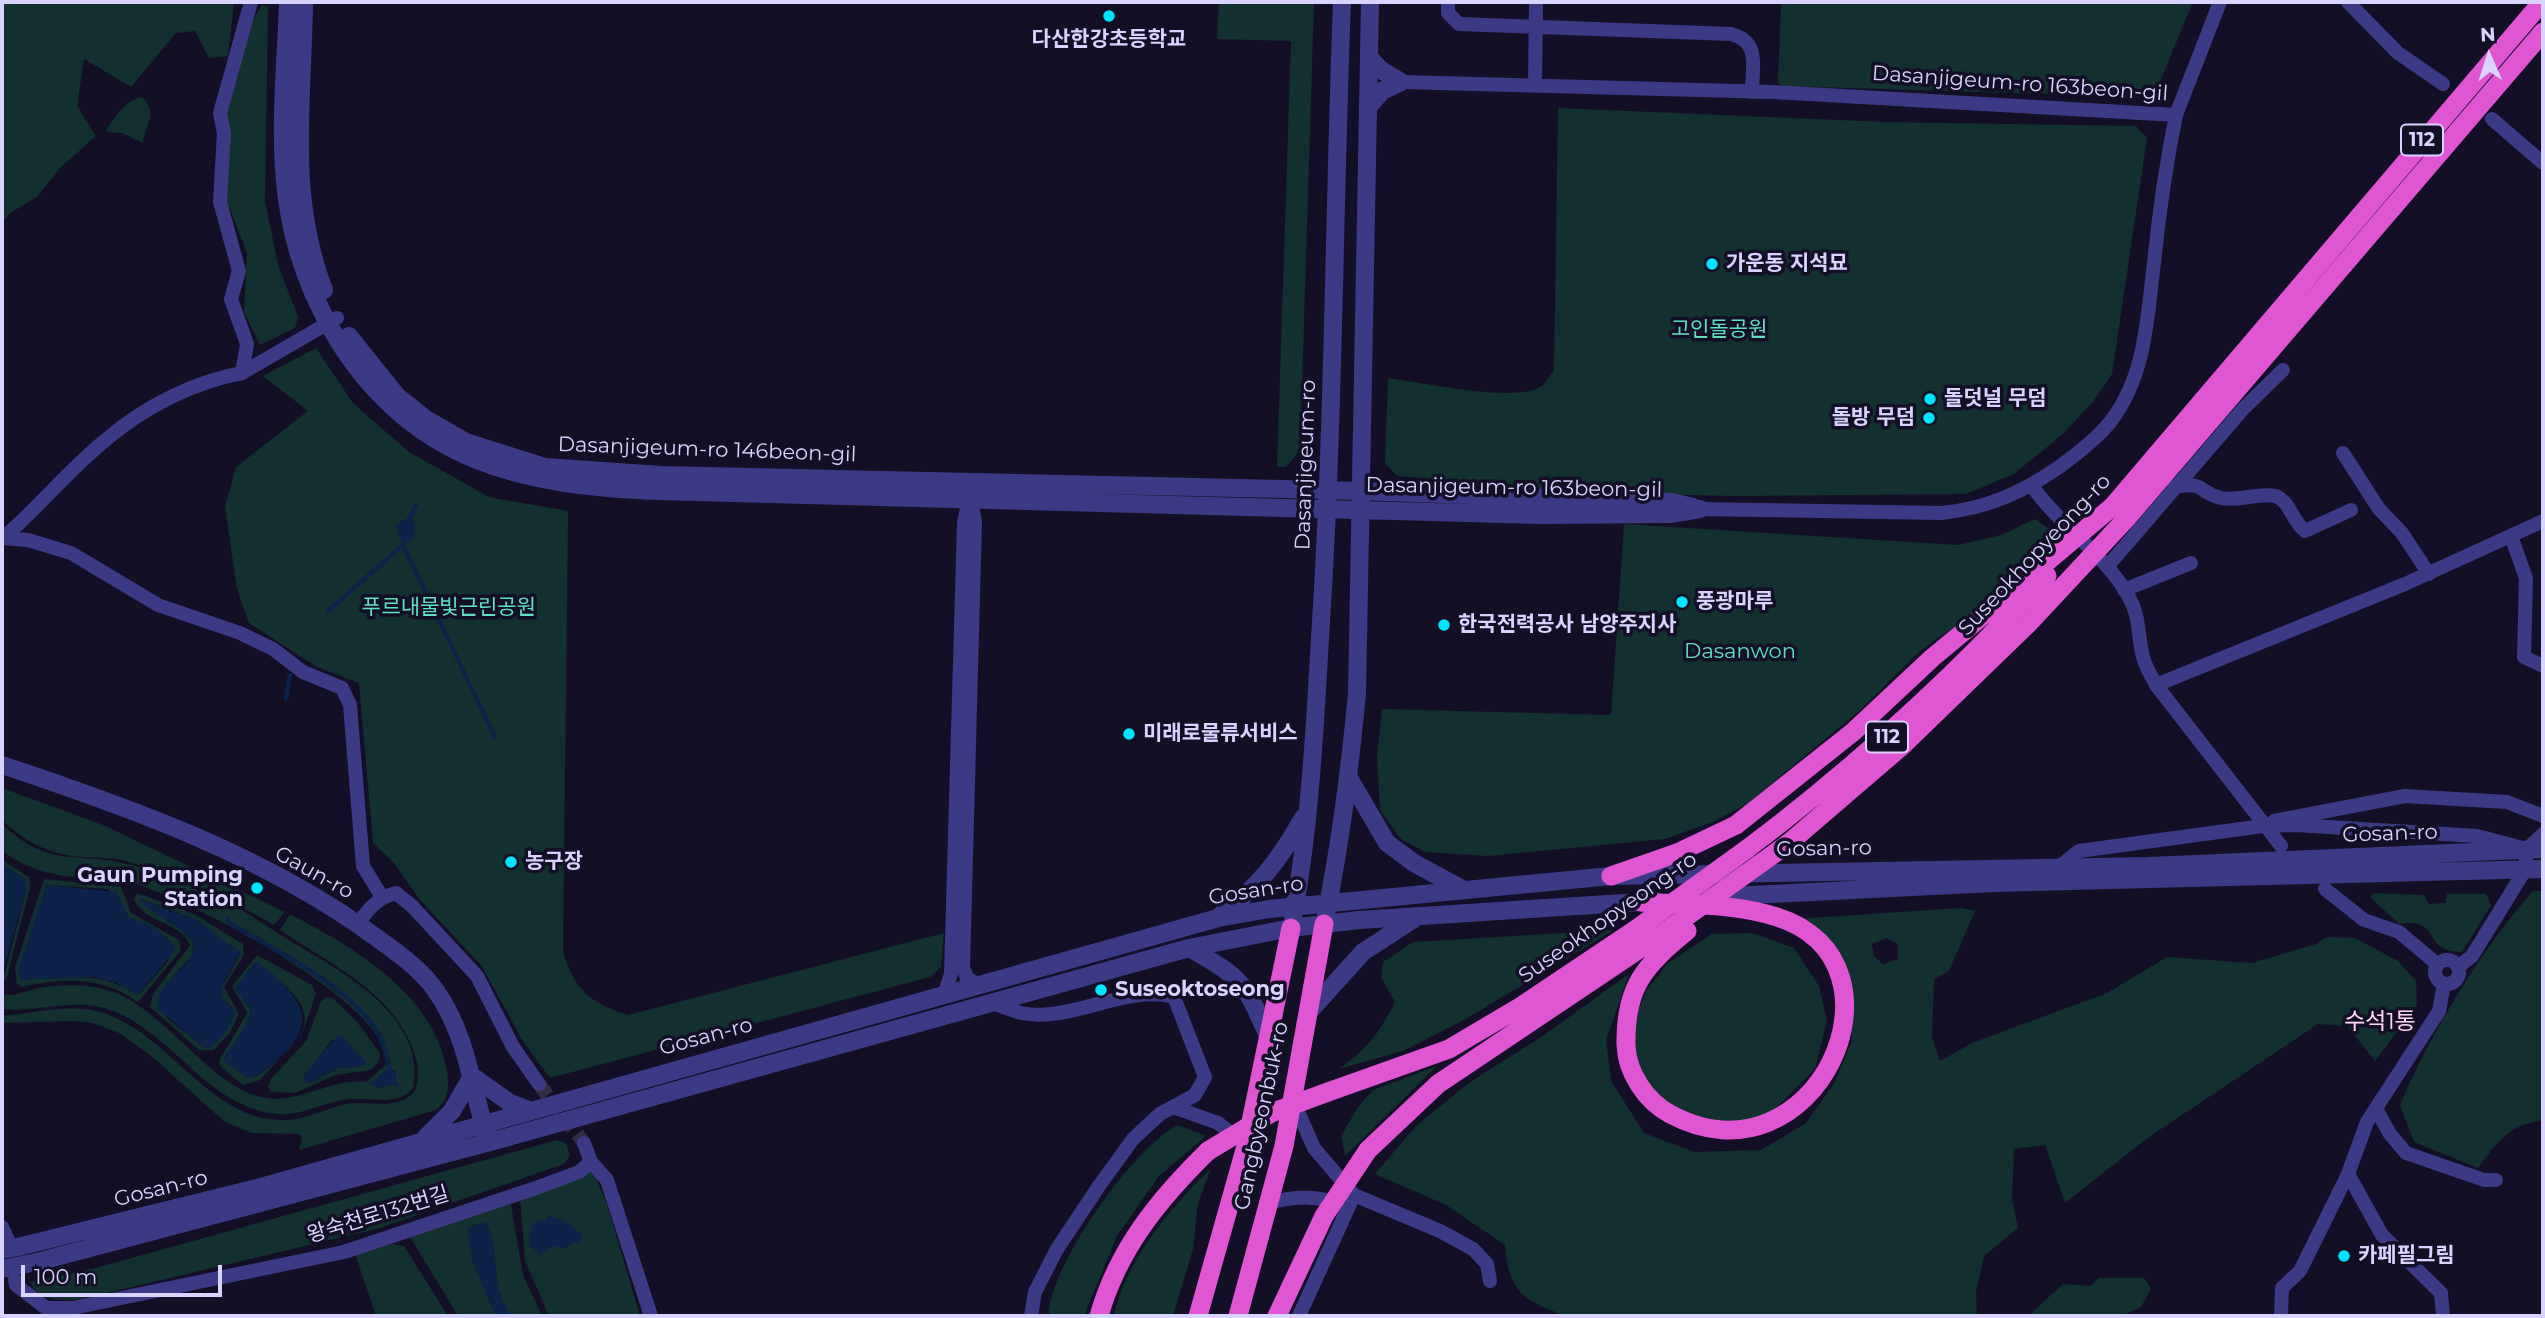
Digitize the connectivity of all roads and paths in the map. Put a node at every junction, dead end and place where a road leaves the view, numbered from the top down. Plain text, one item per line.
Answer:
1 (251, 2) edge
2 (288, 2) edge
3 (304, 2) edge
4 (1342, 2) edge
5 (1370, 2) edge
6 (1448, 2) edge
7 (1536, 2) edge
8 (2220, 2) edge
9 (2348, 2) edge
10 (2542, 2) edge
11 (1536, 29) junction
12 (2543, 32) edge
13 (1369, 57) junction
14 (1401, 82) junction
15 (2443, 84) dead end
16 (1535, 86) junction
17 (1752, 92) junction
18 (1368, 107) junction
19 (2176, 115) junction
20 (2492, 119) dead end
21 (2543, 163) edge
22 (332, 321) junction
23 (2283, 370) dead end
24 (242, 373) junction
25 (2343, 453) dead end
26 (2032, 486) junction
27 (2174, 487) junction
28 (969, 489) junction
29 (1328, 499) junction
30 (1362, 500) junction
31 (1700, 509) joint
32 (2351, 510) dead end
33 (2119, 512) junction
34 (2543, 521) edge
35 (2511, 536) junction
36 (2, 538) edge
37 (2191, 563) dead end
38 (2107, 568) junction
39 (2429, 574) junction
40 (2124, 590) junction
41 (2015, 611) junction
42 (2543, 666) edge
43 (2156, 685) junction
44 (2, 765) edge
45 (1349, 778) junction
46 (1306, 812) junction
47 (2543, 816) edge
48 (2263, 826) junction
49 (2543, 834) edge
50 (2281, 846) dead end
51 (2535, 849) edge
52 (2060, 866) junction
53 (2543, 869) edge
54 (2525, 870) junction
55 (1611, 876) junction
56 (1462, 889) junction
57 (2325, 889) dead end
58 (383, 897) junction
59 (1640, 902) junction
60 (1328, 903) junction
61 (1295, 907) junction
62 (1420, 915) junction
63 (1218, 918) junction
64 (358, 924) junction
65 (1324, 924) junction
66 (1291, 928) junction
67 (1680, 929) junction
68 (1189, 948) junction
69 (2437, 964) junction
70 (2458, 967) junction
71 (2444, 984) junction
72 (979, 985) junction
73 (944, 995) junction
74 (995, 1004) junction
75 (1308, 1013) junction
76 (1269, 1038) junction
77 (472, 1076) junction
78 (539, 1084) tunnel mouth
79 (1293, 1100) junction
80 (1173, 1107) junction
81 (2376, 1109) junction
82 (528, 1110) junction
83 (483, 1124) junction
84 (424, 1139) junction
85 (489, 1142) junction
86 (584, 1143) tunnel mouth
87 (1246, 1146) junction
88 (591, 1161) junction
89 (2348, 1174) junction
90 (2496, 1180) dead end
91 (1351, 1201) junction
92 (1268, 1203) junction
93 (7, 1241) edge
94 (9, 1275) edge
95 (1490, 1282) dead end
96 (651, 1316) edge
97 (1031, 1316) edge
98 (1099, 1316) edge
99 (1198, 1316) edge
100 (1238, 1316) edge
101 (1277, 1316) edge
102 (1299, 1316) edge
103 (2281, 1316) edge
104 (2443, 1316) edge

1 - 24 street
2 - 22 street, Dasanjigeum-ro 146beon-gil
3 - 22 street, Dasanjigeum-ro 146beon-gil
4 - 29 street, Dasanjigeum-ro
5 - 13 street
6 - 11 street
7 - 11 street
8 - 19 street
9 - 15 street
10 - 33 highway, Suseokhopyeong-ro / 112
11 - 16 street
11 - 17 street
12 - 33 highway, Suseokhopyeong-ro / 112
13 - 14 street
13 - 18 street
14 - 16 street, Dasanjigeum-ro 163beon-gil
14 - 18 street
16 - 17 street, Dasanjigeum-ro 163beon-gil
17 - 19 street, Dasanjigeum-ro 163beon-gil
18 - 30 street
19 - 26 street, Dasanjigeum-ro 163beon-gil
20 - 21 street
22 - 24 street
22 - 28 street, Dasanjigeum-ro 146beon-gil
23 - 27 street
24 - 36 street
25 - 39 street
26 - 31 street, Dasanjigeum-ro 163beon-gil
26 - 38 street
27 - 32 street
27 - 38 street
28 - 29 street, Dasanjigeum-ro 146beon-gil
28 - 72 street
28 - 73 street
29 - 30 street, Dasanjigeum-ro 163beon-gil
29 - 46 street, Dasanjigeum-ro
30 - 31 street, Dasanjigeum-ro 163beon-gil
30 - 45 street
33 - 41 highway, Suseokhopyeong-ro / 112, bridge
33 - 41 highway, bridge
34 - 35 street
35 - 39 street
35 - 42 street
36 - 58 street
37 - 40 street
38 - 40 street
39 - 43 street
40 - 43 street
41 - 55 highway
41 - 67 highway, Suseokhopyeong-ro / 112, bridge
41 - 98 highway, Suseokhopyeong-ro / 112, bridge
43 - 48 street
44 - 64 street, Gaun-ro
45 - 56 street
45 - 60 street
46 - 61 street, Dasanjigeum-ro
46 - 63 street
47 - 48 street
48 - 50 street
48 - 51 street
48 - 52 street
49 - 51 street
51 - 52 street, Gosan-ro
51 - 54 street
52 - 55 street, Gosan-ro
53 - 54 street, Gosan-ro
54 - 59 street, Gosan-ro
54 - 70 street
55 - 56 street, Gosan-ro
56 - 60 street, Gosan-ro
57 - 69 street
58 - 64 street
58 - 78 street
59 - 62 street, Gosan-ro
59 - 67 highway
60 - 61 street, Gosan-ro
60 - 65 street
61 - 63 street, Gosan-ro
61 - 66 street, Dasanjigeum-ro
62 - 65 street, Gosan-ro
62 - 75 street
63 - 72 street, Gosan-ro
64 - 77 street, Gaun-ro
65 - 66 street, Gosan-ro
65 - 75 highway, Gangbyeonbuk-ro
66 - 68 street, Gosan-ro
66 - 76 highway, Gangbyeonbuk-ro
67 - 101 highway, Suseokhopyeong-ro / 112, bridge
68 - 74 street, Gosan-ro
68 - 76 street
69 - 70 street
69 - 71 street
70 - 71 street
71 - 81 street
72 - 73 street, Gosan-ro
73 - 82 street, Gosan-ro
74 - 80 street
74 - 85 street, Gosan-ro
75 - 79 highway, Gangbyeonbuk-ro
76 - 87 highway, Gangbyeonbuk-ro
77 - 82 street
77 - 83 street, Gaun-ro
77 - 84 street
79 - 91 street
79 - 92 highway, Gangbyeonbuk-ro
80 - 87 street
80 - 97 street
81 - 89 street
81 - 90 street
82 - 83 street, Gosan-ro
83 - 84 street, Gosan-ro
83 - 85 street, Gaun-ro
84 - 93 street, Gosan-ro
85 - 94 street, Gosan-ro, bridge
86 - 88 street
87 - 99 highway, Gangbyeonbuk-ro
88 - 94 street, 왕숙천로132번길
88 - 96 street
89 - 103 street
89 - 104 street
91 - 92 street
91 - 95 street
91 - 102 street
92 - 100 highway, Gangbyeonbuk-ro

